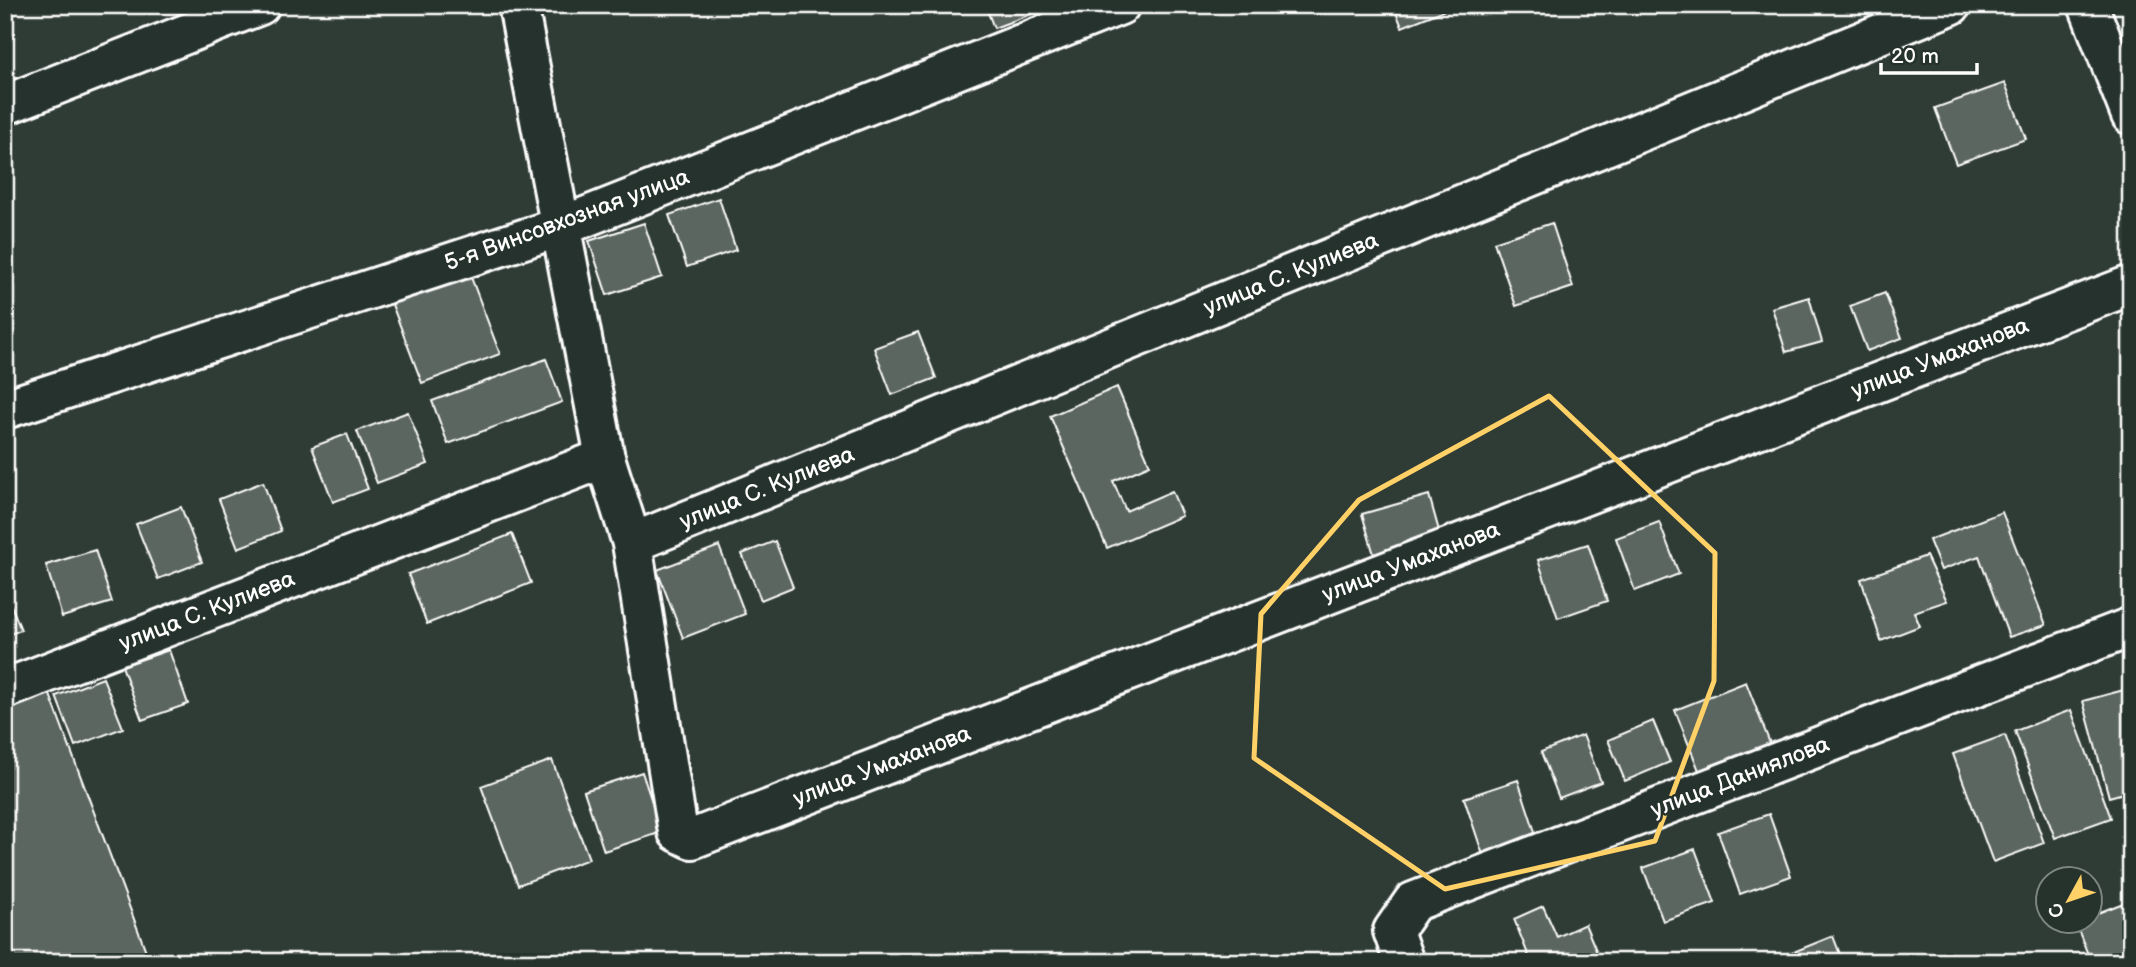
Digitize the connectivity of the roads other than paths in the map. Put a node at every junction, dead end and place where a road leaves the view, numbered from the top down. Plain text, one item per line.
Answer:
1 (260, 5) edge
2 (518, 5) edge
3 (1119, 5) edge
4 (1951, 5) edge
5 (2088, 5) edge
6 (5, 105) edge
7 (2131, 115) edge
8 (560, 227) junction
9 (2131, 285) edge
10 (5, 409) edge
11 (605, 458) junction
12 (632, 543) junction
13 (2131, 627) edge
14 (5, 689) edge
15 (1404, 962) edge

1 - 6 street
2 - 8 street
3 - 8 street, 5-я Винсовхозная улица
4 - 12 street, улица С. Кулиева
5 - 7 street
8 - 10 street, 5-я Винсовхозная улица
8 - 11 street
9 - 12 street, улица Умаханова
11 - 12 street
11 - 14 street, улица С. Кулиева
13 - 15 street, улица Даниялова

